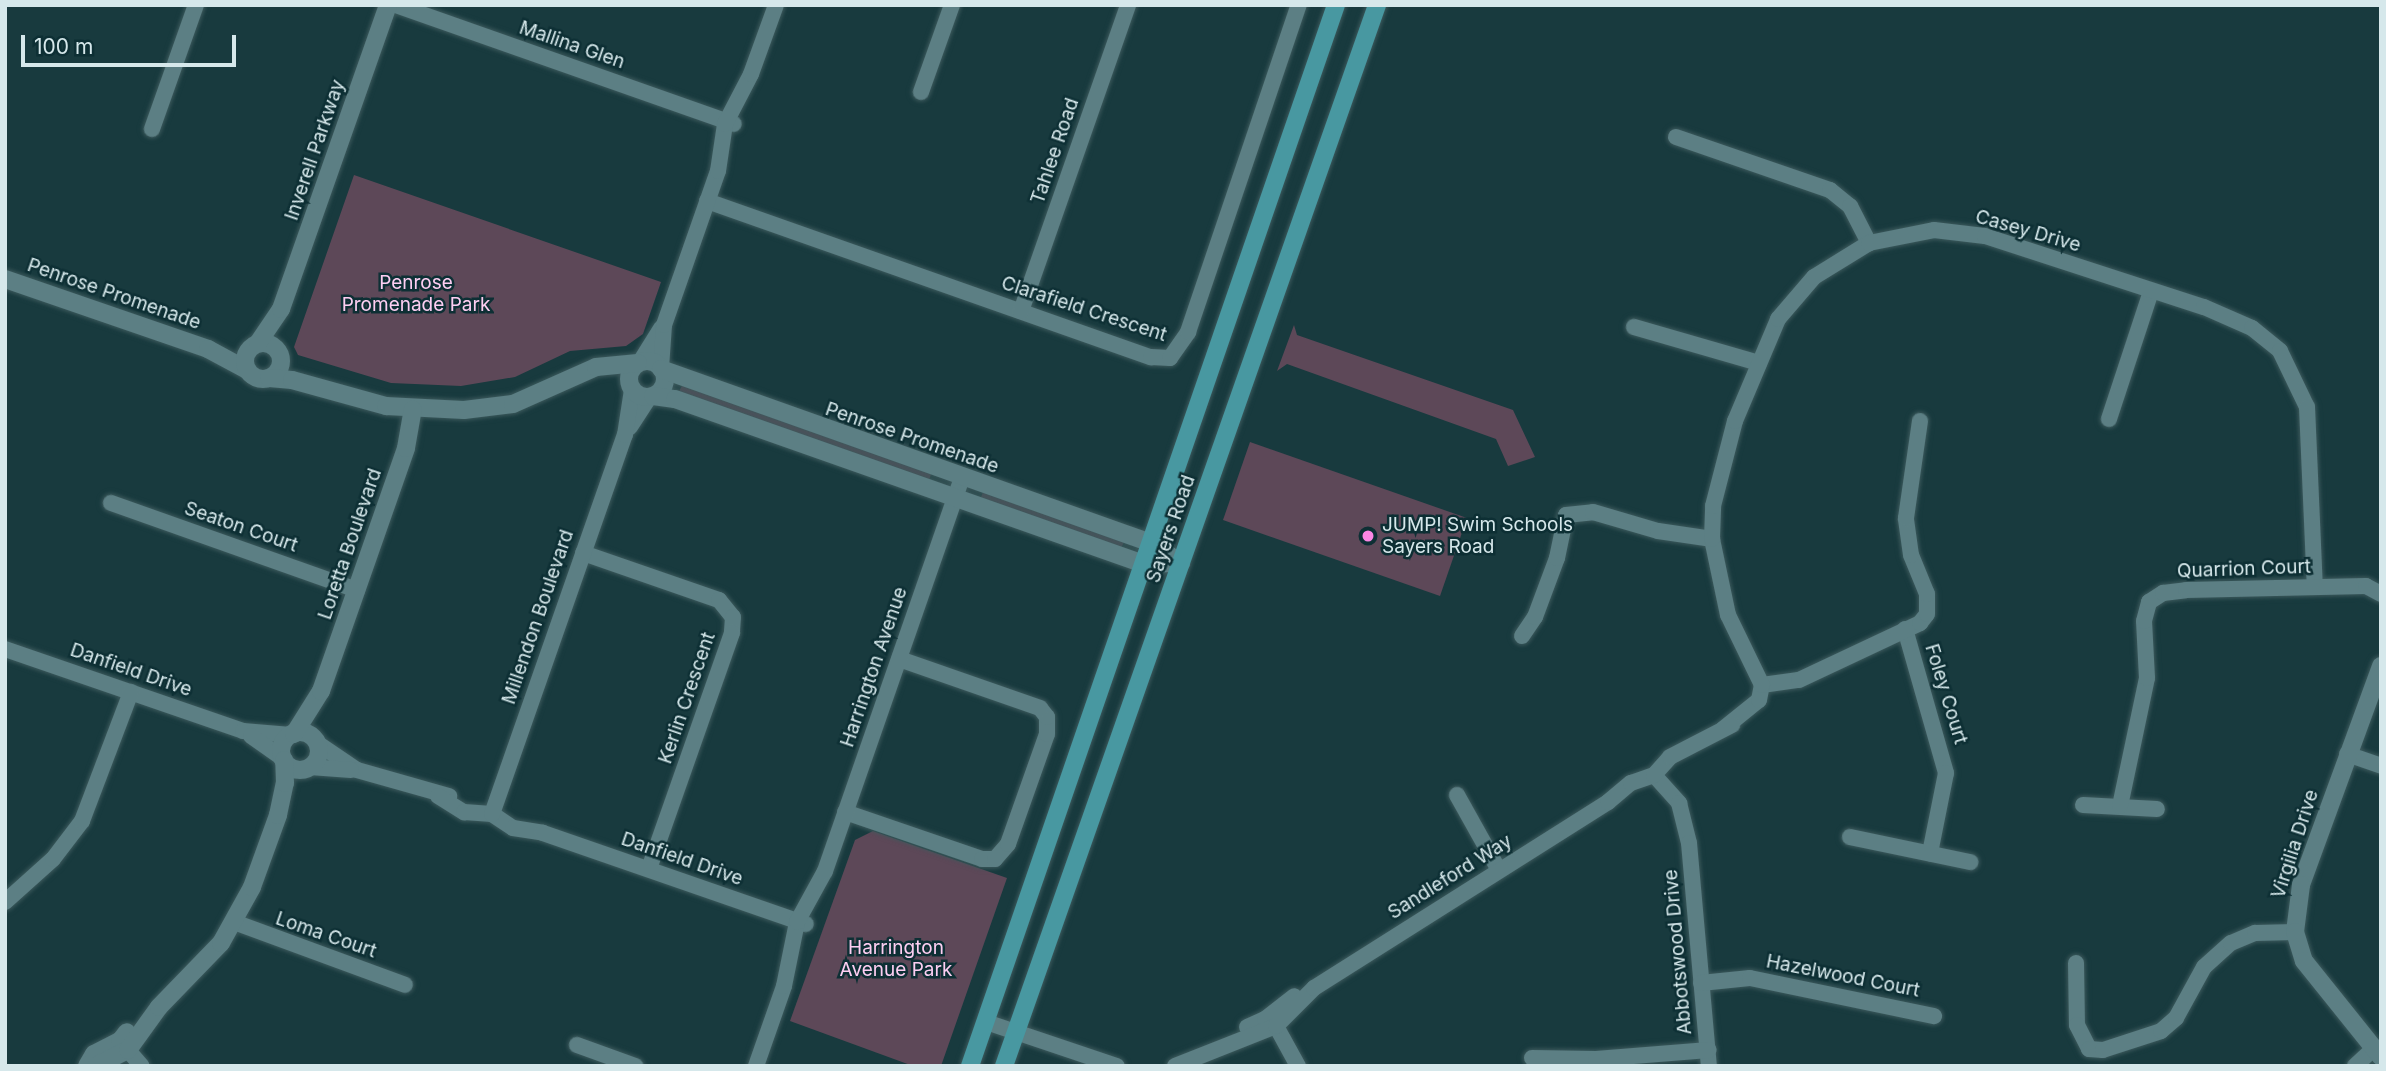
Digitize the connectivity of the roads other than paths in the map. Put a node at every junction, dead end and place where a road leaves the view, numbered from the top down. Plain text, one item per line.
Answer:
1 (196, 5) edge
2 (388, 5) edge
3 (396, 5) edge
4 (776, 5) edge
5 (952, 5) edge
6 (1128, 5) edge
7 (1299, 5) edge
8 (1336, 5) edge
9 (1377, 5) edge
10 (921, 92) dead end
11 (731, 123) junction
12 (152, 129) dead end
13 (1676, 137) dead end
14 (707, 201) junction
15 (1869, 243) junction
16 (5, 279) edge
17 (2151, 290) junction
18 (281, 309) junction
19 (1021, 311) junction
20 (664, 325) junction
21 (1634, 327) dead end
22 (255, 345) junction
23 (208, 349) junction
24 (279, 353) junction
25 (639, 363) junction
26 (1759, 363) junction
27 (661, 369) junction
28 (247, 370) junction
29 (586, 371) junction
30 (269, 378) junction
31 (314, 386) junction
32 (631, 388) junction
33 (651, 396) junction
34 (413, 410) junction
35 (2109, 419) dead end
36 (1920, 421) dead end
37 (625, 435) junction
38 (962, 478) junction
39 (955, 498) junction
40 (111, 503) dead end
41 (1712, 539) junction
42 (1151, 543) junction
43 (583, 553) junction
44 (1181, 563) junction
45 (1144, 564) junction
46 (2315, 587) junction
47 (357, 590) junction
48 (2381, 594) edge
49 (1905, 629) junction
50 (1522, 636) dead end
51 (5, 649) edge
52 (899, 659) junction
53 (2381, 666) edge
54 (1767, 684) junction
55 (321, 691) junction
56 (131, 692) junction
57 (243, 731) junction
58 (292, 734) junction
59 (316, 743) junction
60 (2347, 754) junction
61 (283, 759) junction
62 (2381, 766) edge
63 (309, 767) junction
64 (357, 770) junction
65 (1658, 780) junction
66 (1457, 795) dead end
67 (2083, 804) dead end
68 (2120, 806) junction
69 (2157, 809) dead end
70 (493, 810) junction
71 (845, 812) junction
72 (278, 815) junction
73 (1850, 837) dead end
74 (1930, 853) junction
75 (1970, 862) dead end
76 (649, 869) junction
77 (1499, 870) junction
78 (5, 902) edge
79 (234, 922) junction
80 (802, 923) junction
81 (2295, 932) junction
82 (2076, 964) dead end
83 (1701, 983) junction
84 (405, 985) dead end
85 (1934, 1016) dead end
86 (986, 1022) junction
87 (1270, 1025) junction
88 (1016, 1032) junction
89 (577, 1045) dead end
90 (124, 1046) junction
91 (2376, 1054) edge
92 (1532, 1058) dead end
93 (1709, 1058) edge
94 (86, 1066) edge
95 (96, 1066) edge
96 (142, 1066) edge
97 (635, 1066) edge
98 (756, 1066) edge
99 (970, 1066) edge
100 (1004, 1066) edge
101 (1117, 1066) edge
102 (1175, 1066) edge
103 (1296, 1066) edge
104 (2355, 1066) edge

1 - 12 street
2 - 18 street, Inverell Parkway
3 - 11 street, Mallina Glen
4 - 11 street
5 - 10 street
6 - 19 street, Tahlee Road
7 - 19 street, Clarafield Crescent
8 - 42 main road, Sayers Road
9 - 44 main road, Sayers Road
11 - 14 street
13 - 15 street
14 - 19 street, Clarafield Crescent
14 - 20 street
15 - 17 street, Casey Drive
15 - 26 street, Casey Drive
16 - 23 street, Penrose Promenade
17 - 35 street
17 - 46 street, Casey Drive
18 - 22 street, Inverell Parkway
18 - 24 street, Inverell Parkway
20 - 25 street
20 - 27 street
21 - 26 street
22 - 23 street, Penrose Promenade
22 - 24 street
22 - 28 street
23 - 28 street, Penrose Promenade
24 - 30 street
24 - 31 street
25 - 27 street
25 - 29 street
25 - 32 street
26 - 41 street, Casey Drive
27 - 33 street
27 - 38 street, Penrose Promenade
28 - 30 street
29 - 32 street
29 - 34 street
30 - 31 street
31 - 34 street
32 - 33 street
32 - 37 street, Millendon Boulevard
33 - 37 street, Millendon Boulevard
33 - 39 street
34 - 47 street, Loretta Boulevard
36 - 49 street
37 - 43 street, Millendon Boulevard
38 - 39 street, Harrington Avenue
38 - 42 street, Penrose Promenade
39 - 45 street
39 - 52 street, Harrington Avenue
40 - 47 street, Seaton Court
41 - 50 street
41 - 54 street, Casey Drive
42 - 44 street, Penrose Promenade
42 - 45 main road, Sayers Road
43 - 70 street, Millendon Boulevard
43 - 76 street, Kerlin Crescent
44 - 45 street
44 - 88 main road, Sayers Road
45 - 86 main road, Sayers Road
46 - 48 street, Quarrion Court
46 - 68 street, Quarrion Court
47 - 55 street, Loretta Boulevard
49 - 54 street
49 - 74 street, Foley Court
51 - 56 street, Danfield Drive
52 - 71 street, Harrington Avenue
52 - 71 street
53 - 60 street, Virgilia Drive
54 - 65 street, Sandleford Way
55 - 58 street, Loretta Boulevard
55 - 59 street, Loretta Boulevard
56 - 57 street, Danfield Drive
56 - 78 street
57 - 58 street, Danfield Drive
57 - 61 street, Danfield Drive
58 - 59 street
58 - 61 street
59 - 63 street
59 - 64 street, Danfield Drive
60 - 62 street
60 - 81 street, Virgilia Drive
61 - 63 street
61 - 72 street
63 - 64 street, Danfield Drive
63 - 72 street
64 - 70 street, Danfield Drive
65 - 77 street, Sandleford Way
65 - 83 street, Abbotswood Drive
66 - 77 street
67 - 68 street
68 - 69 street
70 - 76 street, Danfield Drive
71 - 80 street, Harrington Avenue
72 - 79 street
73 - 74 street
74 - 75 street
76 - 80 street, Danfield Drive
77 - 87 street, Sandleford Way
79 - 84 street, Loma Court
79 - 90 street
80 - 98 street, Harrington Avenue
81 - 82 street
81 - 91 street, Virgilia Drive
83 - 85 street, Hazelwood Court
83 - 93 street, Abbotswood Drive
86 - 88 street
86 - 99 main road, Sayers Road
87 - 102 street, Sandleford Way
87 - 103 street
88 - 100 main road, Sayers Road
88 - 101 street
89 - 97 street
90 - 94 street
90 - 95 street
90 - 96 street
91 - 104 street
92 - 93 street

